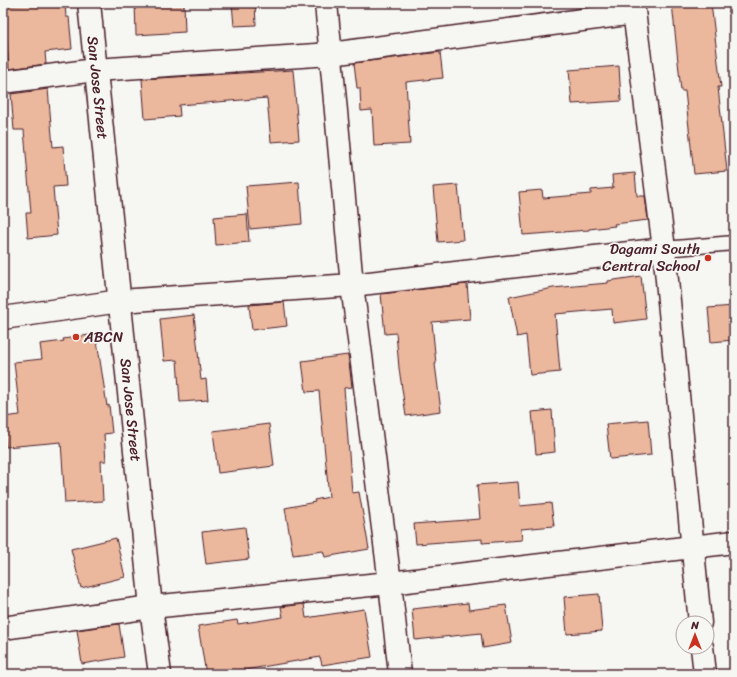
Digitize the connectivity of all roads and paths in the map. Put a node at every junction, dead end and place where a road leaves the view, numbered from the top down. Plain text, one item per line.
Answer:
1 (89, 3) edge
2 (326, 3) edge
3 (634, 8) edge
4 (331, 54) junction
5 (95, 70) junction
6 (3, 82) edge
7 (734, 243) edge
8 (664, 249) junction
9 (352, 286) junction
10 (120, 302) junction
11 (3, 318) edge
12 (734, 542) edge
13 (692, 547) junction
14 (390, 583) junction
15 (150, 607) junction
16 (699, 615) edge
17 (3, 628) edge
18 (703, 655) edge
19 (160, 674) edge
20 (400, 674) edge
21 (705, 674) edge

1 - 5 street, San Jose Street
2 - 4 street
3 - 4 street
3 - 8 street
4 - 5 street
4 - 9 street
5 - 6 street
5 - 10 street, San Jose Street
7 - 8 lane
8 - 9 street
8 - 13 street
9 - 10 street
9 - 14 street
10 - 11 street
10 - 15 street, San Jose Street
12 - 13 street
13 - 14 street
13 - 16 street
14 - 15 street
14 - 20 street
15 - 17 street
15 - 19 street, San Jose Street
18 - 21 street

